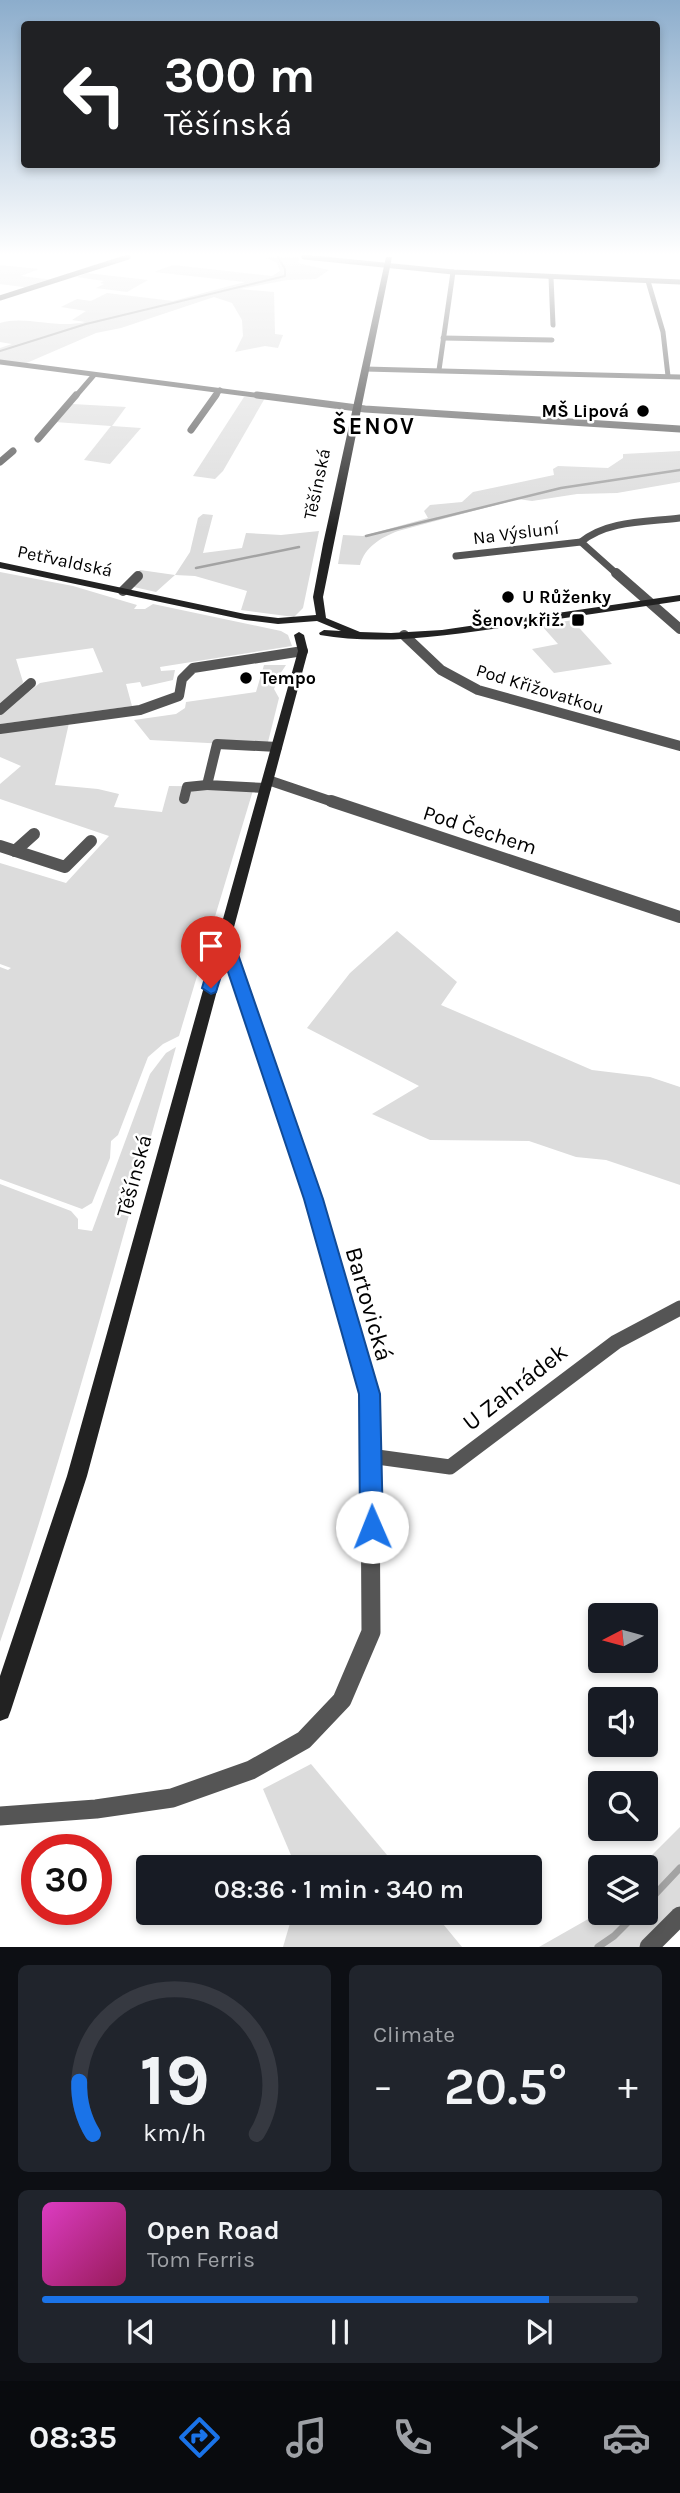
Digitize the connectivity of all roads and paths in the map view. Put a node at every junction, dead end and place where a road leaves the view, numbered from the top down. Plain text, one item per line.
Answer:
1 (370, 348) edge
2 (442, 348) edge
3 (665, 348) edge
4 (0, 362) edge
5 (365, 369) junction
6 (439, 370) junction
7 (94, 375) junction
8 (668, 376) junction
9 (680, 376) edge
10 (220, 390) junction
11 (356, 408) junction
12 (680, 429) edge
13 (191, 430) dead end
14 (38, 439) dead end
15 (13, 451) dead end
16 (0, 462) edge
17 (680, 518) edge
18 (581, 542) junction
19 (456, 556) dead end
20 (0, 565) edge
21 (138, 576) dead end
22 (123, 591) junction
23 (680, 592) edge
24 (318, 597) junction
25 (680, 598) edge
26 (647, 600) junction
27 (298, 626) junction
28 (322, 628) junction
29 (680, 629) edge
30 (404, 635) junction
31 (303, 651) junction
32 (31, 684) dead end
33 (0, 710) edge
34 (0, 729) edge
35 (680, 746) edge
36 (277, 747) junction
37 (267, 784) junction
38 (207, 785) junction
39 (184, 799) dead end
40 (34, 834) dead end
41 (91, 841) dead end
42 (0, 846) edge
43 (15, 851) junction
44 (680, 917) edge
45 (224, 937) junction
46 (680, 1308) edge
47 (370, 1456) junction
48 (0, 1710) edge
49 (0, 1816) edge
50 (680, 1916) edge
51 (649, 1947) edge

1 - 5 main road, Těšínská
2 - 6 street
3 - 8 street
4 - 7 street
5 - 6 street
5 - 11 main road, Těšínská
6 - 8 street
7 - 10 street
7 - 14 street
8 - 9 street
10 - 11 street
10 - 13 street
11 - 12 street
11 - 24 main road, Těšínská
15 - 16 street
17 - 18 street
18 - 19 street, Na Výsluní
18 - 26 street, Na Výsluní
20 - 22 main road, Petřvaldská
21 - 22 street, Petřvaldská
22 - 27 main road, Petřvaldská
23 - 26 main road
24 - 27 main road, Těšínská
24 - 28 main road, Těšínská
25 - 26 main road
26 - 29 street, Na Výsluní
26 - 30 main road
27 - 28 main road
27 - 28 main road
27 - 31 main road, Těšínská
28 - 30 main road
28 - 31 main road, Těšínská
30 - 35 street, Pod Křižovatkou
31 - 34 street
31 - 36 main road, Těšínská
32 - 33 street
36 - 37 main road, Těšínská
36 - 38 street
37 - 38 street, Pod Čechem
37 - 44 street, Pod Čechem
37 - 45 main road, Těšínská
38 - 39 street
40 - 43 street
41 - 43 street
42 - 43 street
45 - 47 street, Bartovická
45 - 48 main road, Těšínská
46 - 47 street, U Zahrádek
47 - 49 street, Bartovická
50 - 51 street

